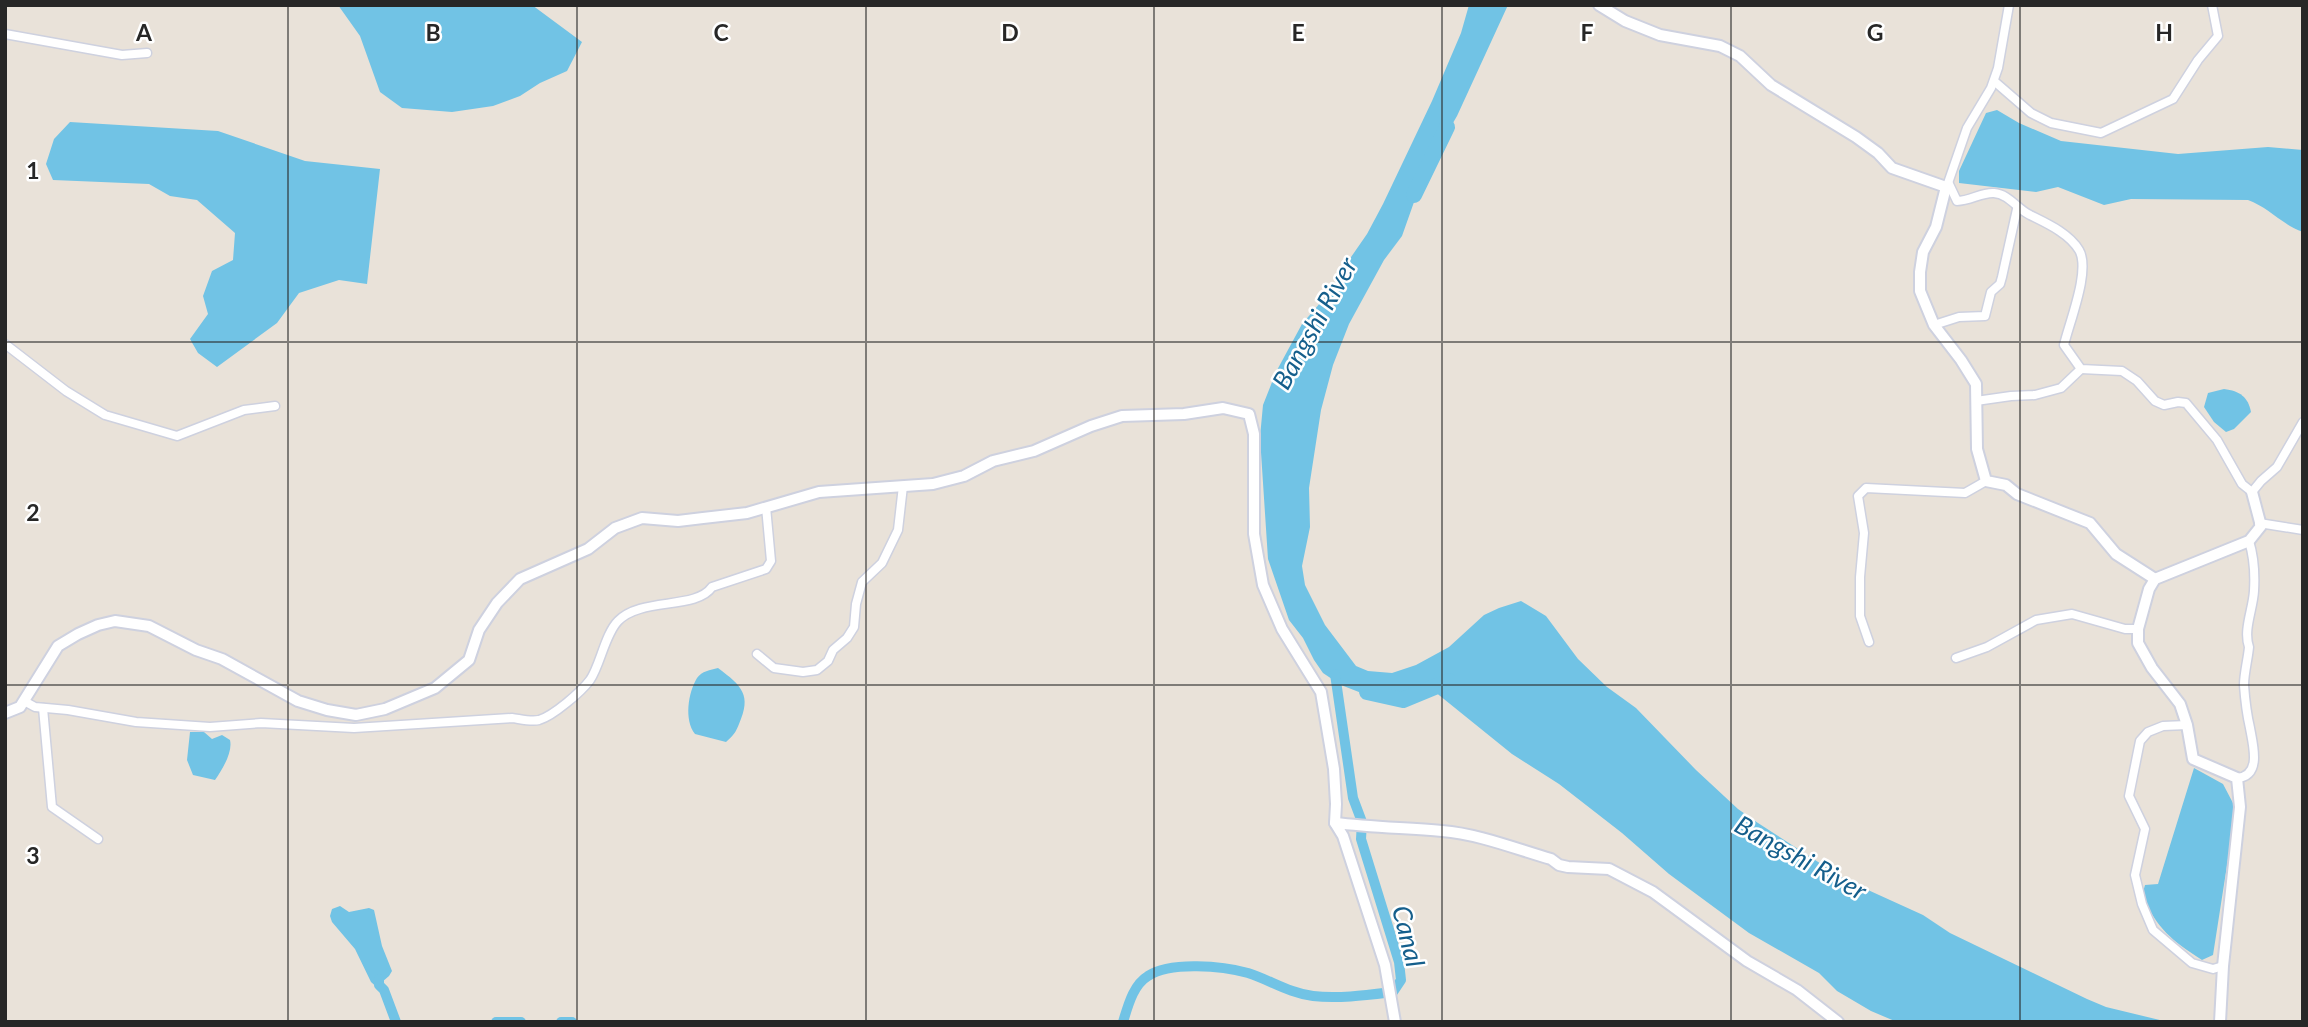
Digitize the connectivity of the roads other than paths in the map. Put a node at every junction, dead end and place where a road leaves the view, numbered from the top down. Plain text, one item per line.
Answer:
1 (1599, 5) edge
2 (2009, 5) edge
3 (2212, 5) edge
4 (5, 34) edge
5 (147, 53) dead end
6 (1994, 81) junction
7 (1947, 186) junction
8 (2017, 209) junction
9 (1934, 325) junction
10 (5, 344) edge
11 (2081, 369) junction
12 (1976, 401) junction
13 (275, 406) dead end
14 (2303, 422) edge
15 (1986, 481) junction
16 (903, 486) junction
17 (2252, 492) junction
18 (766, 507) junction
19 (2259, 523) junction
20 (2303, 530) edge
21 (2249, 541) junction
22 (2155, 579) junction
23 (2138, 629) junction
24 (1869, 642) dead end
25 (757, 654) dead end
26 (1956, 659) dead end
27 (24, 701) junction
28 (43, 708) junction
29 (5, 713) edge
30 (2187, 725) junction
31 (2237, 778) junction
32 (1335, 823) junction
33 (98, 839) dead end
34 (2223, 966) junction
35 (2220, 1017) edge
36 (1395, 1022) edge
37 (1838, 1022) edge

1 - 7 street
2 - 6 street
3 - 6 street
4 - 5 street
6 - 7 street
7 - 8 street
7 - 9 street
8 - 9 street
8 - 11 street
9 - 12 street
10 - 13 street
11 - 12 street
11 - 17 street
12 - 15 street
14 - 17 street
15 - 22 street
15 - 24 street
16 - 18 street
16 - 25 street
16 - 32 street
17 - 19 street
18 - 27 street
18 - 28 street
19 - 20 street
19 - 21 street
21 - 22 street
21 - 31 street
22 - 23 street
23 - 26 street
23 - 30 street
27 - 28 street
27 - 29 street
28 - 33 street
30 - 31 street
30 - 34 street
31 - 34 street
32 - 36 street
32 - 37 street
34 - 35 street

